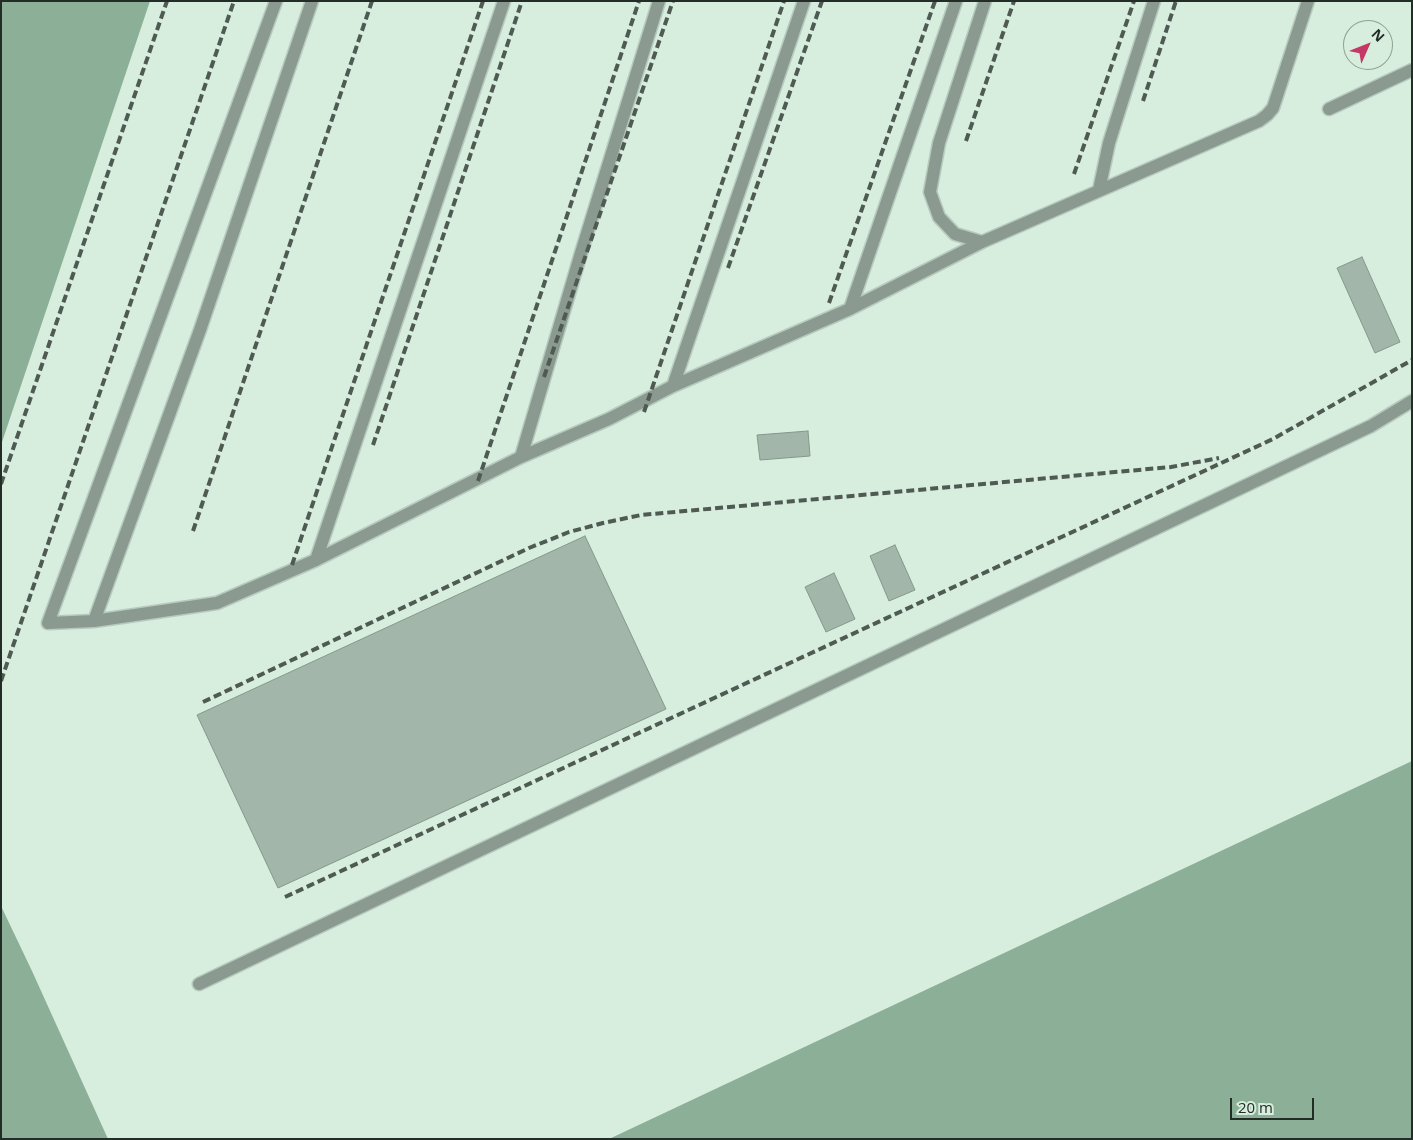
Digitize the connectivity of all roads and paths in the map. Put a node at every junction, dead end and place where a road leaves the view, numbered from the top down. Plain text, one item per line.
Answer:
1 (276, 1) edge
2 (312, 1) edge
3 (504, 1) edge
4 (659, 1) edge
5 (804, 1) edge
6 (956, 1) edge
7 (985, 1) edge
8 (1154, 1) edge
9 (1308, 1) edge
10 (1412, 70) edge
11 (1329, 109) dead end
12 (1099, 190) junction
13 (982, 242) junction
14 (850, 309) junction
15 (673, 386) junction
16 (1412, 401) edge
17 (521, 457) junction
18 (316, 560) junction
19 (94, 621) junction
20 (199, 984) dead end

1 - 19 street
2 - 19 street
3 - 18 street
4 - 17 street
5 - 15 street
6 - 14 street
7 - 13 street
8 - 12 street
9 - 12 street
10 - 11 street
12 - 13 street
13 - 14 street
14 - 15 street
15 - 17 street
16 - 20 street
17 - 18 street
18 - 19 street

